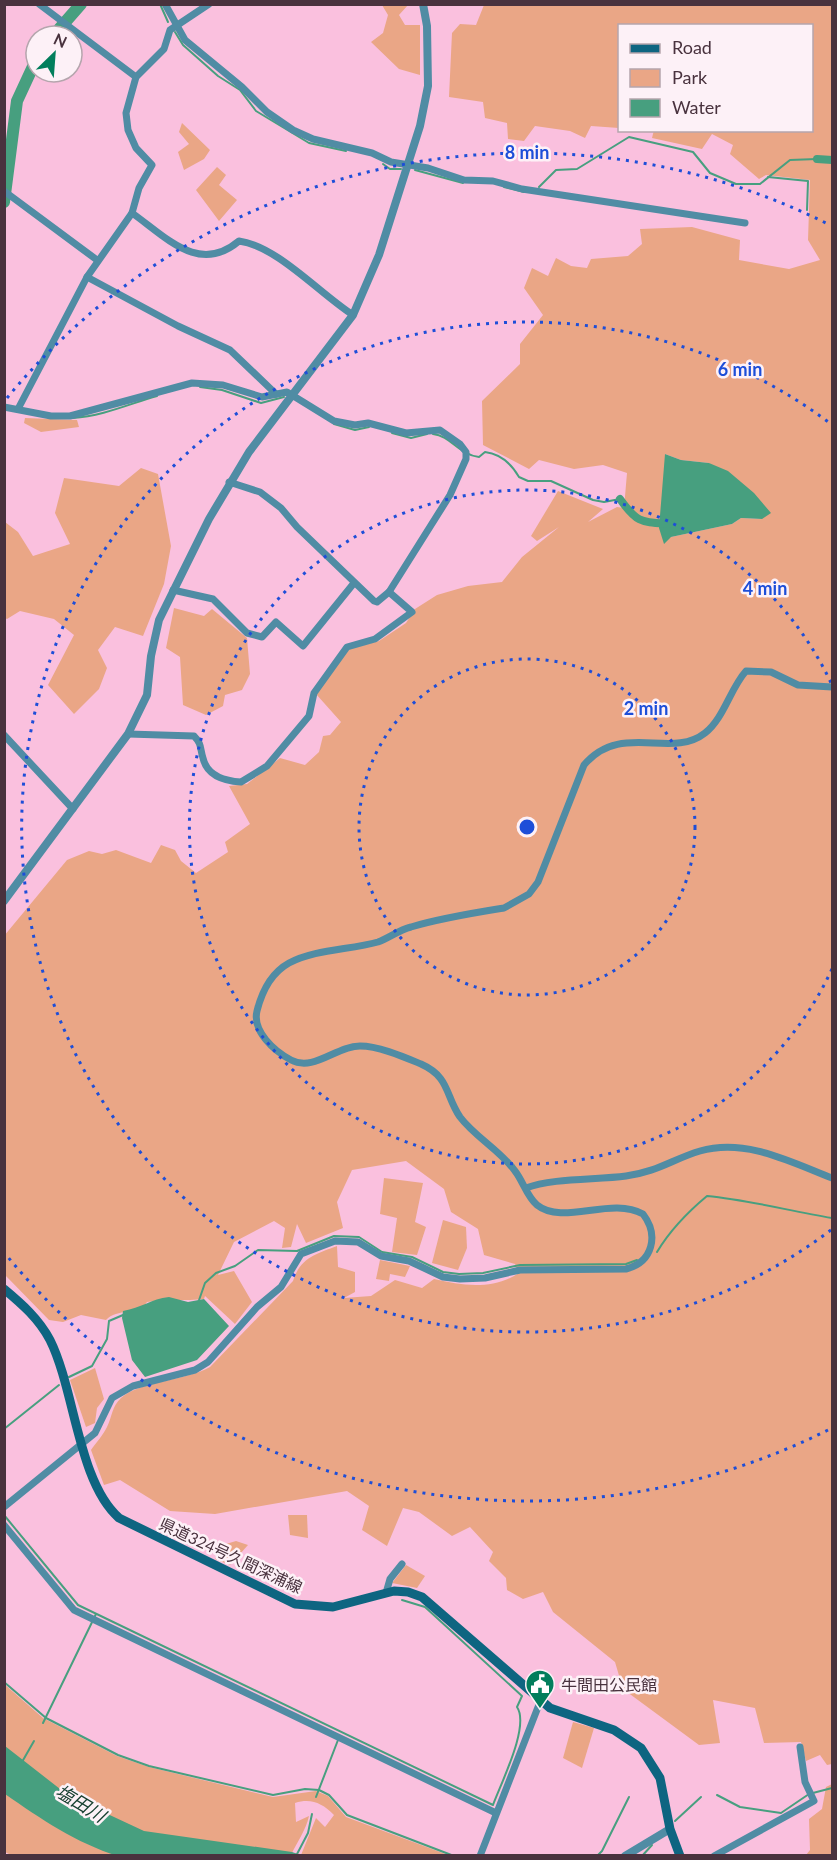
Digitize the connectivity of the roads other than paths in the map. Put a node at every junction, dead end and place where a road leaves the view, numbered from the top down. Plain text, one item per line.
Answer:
1 (39, 4) edge
2 (165, 4) edge
3 (209, 4) edge
4 (423, 4) edge
5 (176, 25) junction
6 (136, 77) junction
7 (408, 165) junction
8 (4, 190) edge
9 (132, 213) junction
10 (745, 223) dead end
11 (98, 260) junction
12 (87, 277) junction
13 (353, 315) junction
14 (276, 394) junction
15 (293, 394) junction
16 (4, 407) edge
17 (18, 409) junction
18 (229, 482) junction
19 (354, 583) junction
20 (172, 590) junction
21 (389, 592) junction
22 (832, 687) edge
23 (128, 734) junction
24 (4, 735) edge
25 (73, 809) junction
26 (4, 901) edge
27 (832, 1178) edge
28 (526, 1188) junction
29 (4, 1289) edge
30 (83, 1443) junction
31 (4, 1508) edge
32 (4, 1525) edge
33 (402, 1564) dead end
34 (386, 1593) junction
35 (540, 1702) junction
36 (800, 1747) dead end
37 (496, 1813) junction
38 (670, 1829) junction
39 (480, 1856) edge
40 (625, 1856) edge
41 (680, 1856) edge
42 (714, 1856) edge

1 - 6 street
2 - 5 street
3 - 5 street
4 - 7 street
5 - 6 street
5 - 7 street
6 - 9 street
7 - 10 street
7 - 13 street
8 - 11 street
9 - 11 street
9 - 13 street
11 - 12 street
12 - 14 street
12 - 17 street
13 - 15 street
14 - 15 street
14 - 17 street
15 - 18 street
15 - 21 street
16 - 17 street
18 - 19 street
18 - 20 street
19 - 20 street
19 - 21 street
20 - 23 street
21 - 23 street
22 - 28 street
23 - 25 street
24 - 25 street
25 - 26 street
27 - 28 street
28 - 30 street
29 - 30 main road, 県道324号久間深浦線
30 - 31 street
30 - 34 main road, 県道324号久間深浦線
32 - 37 street
33 - 34 street
34 - 35 main road, 県道324号久間深浦線
35 - 37 street
35 - 38 main road, 県道324号久間深浦線
36 - 42 street
37 - 39 street
38 - 40 street
38 - 41 main road, 県道324号久間深浦線

